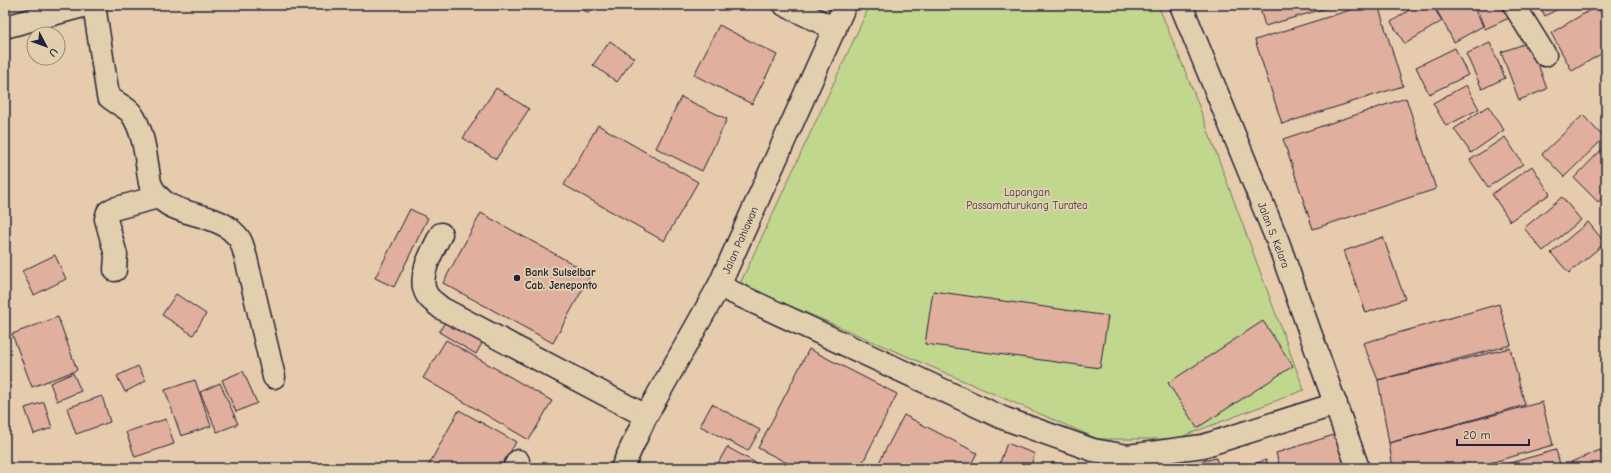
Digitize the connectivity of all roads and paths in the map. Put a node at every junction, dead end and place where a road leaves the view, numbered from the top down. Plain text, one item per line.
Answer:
1 (87, 5) edge
2 (94, 5) edge
3 (785, 5) edge
4 (845, 5) edge
5 (1181, 5) edge
6 (1514, 5) edge
7 (5, 27) edge
8 (835, 29) junction
9 (1545, 55) dead end
10 (158, 198) junction
11 (441, 234) dead end
12 (115, 270) dead end
13 (719, 286) junction
14 (274, 377) dead end
15 (1336, 404) junction
16 (646, 416) junction
17 (626, 467) edge
18 (1358, 468) edge

1 - 7 main road
2 - 10 main road
3 - 8 main road
4 - 8 main road, Jalan Pahlawan
5 - 15 main road, Jalan S. Kelara
6 - 9 main road
8 - 13 main road, Jalan Pahlawan
10 - 12 main road
10 - 14 main road
11 - 16 main road
13 - 15 main road
13 - 16 main road, Jalan Pahlawan
15 - 18 main road, Jalan S. Kelara
16 - 17 main road, Jalan Pahlawan

